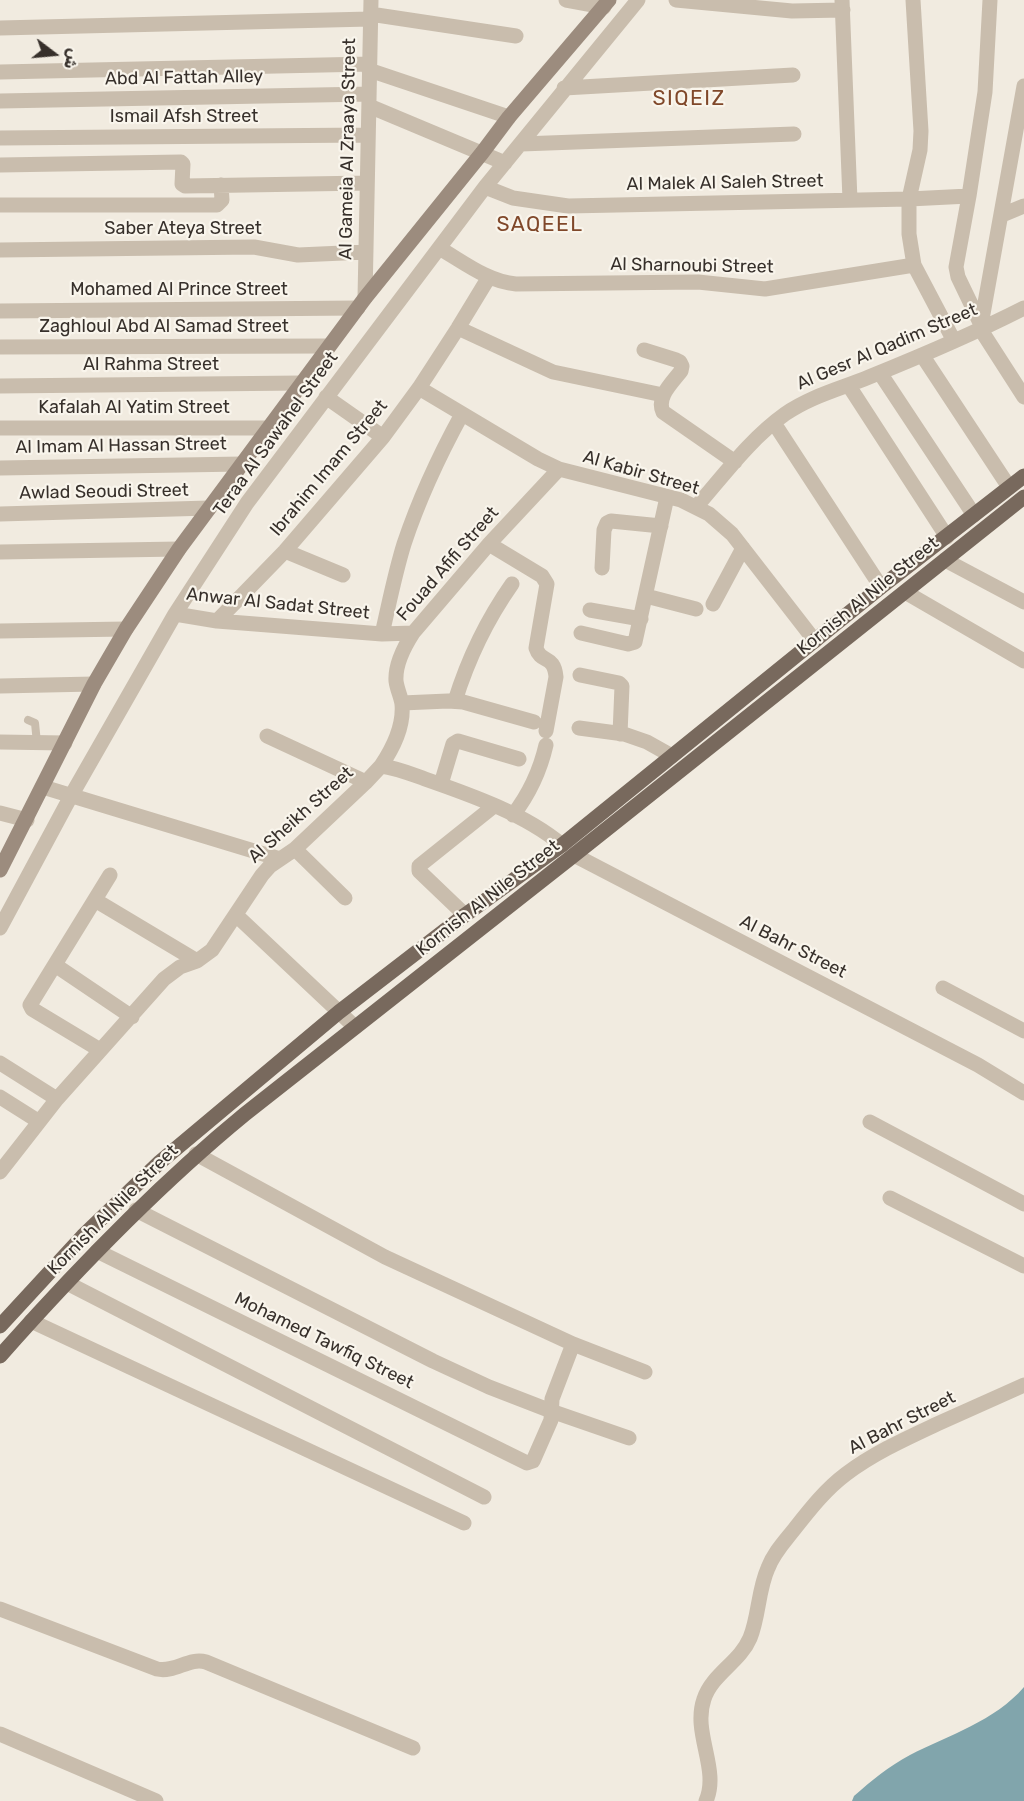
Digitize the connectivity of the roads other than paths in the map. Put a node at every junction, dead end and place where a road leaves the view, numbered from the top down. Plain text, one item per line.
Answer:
1 (566, 0) edge
2 (638, 0) edge
3 (676, 0) edge
4 (913, 0) edge
5 (990, 0) edge
6 (606, 3) edge
7 (791, 5) edge
8 (842, 5) edge
9 (370, 11) edge
10 (0, 28) edge
11 (516, 36) dead end
12 (369, 67) junction
13 (0, 72) edge
14 (793, 75) dead end
15 (1024, 86) edge
16 (564, 88) junction
17 (0, 100) edge
18 (369, 100) junction
19 (509, 117) junction
20 (794, 134) dead end
21 (368, 135) junction
22 (0, 138) edge
23 (521, 144) junction
24 (482, 153) junction
25 (505, 163) junction
26 (0, 165) edge
27 (367, 183) junction
28 (221, 185) junction
29 (485, 187) junction
30 (969, 196) junction
31 (850, 200) junction
32 (909, 200) junction
33 (0, 205) edge
34 (1024, 206) edge
35 (1002, 215) junction
36 (439, 248) junction
37 (0, 250) edge
38 (366, 252) junction
39 (914, 265) junction
40 (489, 277) junction
41 (362, 303) junction
42 (1024, 308) edge
43 (0, 311) edge
44 (458, 328) junction
45 (982, 328) junction
46 (954, 341) junction
47 (329, 346) junction
48 (0, 347) edge
49 (644, 350) dead end
50 (922, 355) junction
51 (880, 373) junction
52 (302, 383) junction
53 (0, 386) edge
54 (849, 386) junction
55 (419, 388) junction
56 (663, 395) junction
57 (1024, 396) edge
58 (326, 398) junction
59 (462, 414) junction
60 (774, 423) junction
61 (0, 428) edge
62 (268, 428) junction
63 (383, 437) junction
64 (735, 462) junction
65 (242, 464) junction
66 (0, 468) edge
67 (559, 470) junction
68 (1024, 476) edge
69 (1009, 487) junction
70 (668, 496) junction
71 (1024, 497) edge
72 (696, 507) junction
73 (209, 508) junction
74 (0, 514) edge
75 (974, 515) junction
76 (661, 526) junction
77 (946, 537) junction
78 (489, 544) junction
79 (743, 548) junction
80 (179, 549) junction
81 (285, 551) junction
82 (0, 552) edge
83 (945, 560) junction
84 (602, 567) dead end
85 (343, 575) dead end
86 (512, 584) dead end
87 (881, 587) junction
88 (905, 592) junction
89 (646, 596) junction
90 (1024, 602) edge
91 (713, 604) dead end
92 (696, 609) dead end
93 (590, 610) dead end
94 (175, 614) junction
95 (640, 619) junction
96 (217, 621) junction
97 (126, 629) junction
98 (0, 631) edge
99 (413, 633) junction
100 (581, 633) dead end
101 (382, 634) junction
102 (815, 641) junction
103 (1024, 661) edge
104 (580, 675) dead end
105 (94, 684) junction
106 (0, 686) edge
107 (756, 687) junction
108 (455, 701) junction
109 (767, 702) junction
110 (402, 703) junction
111 (28, 720) dead end
112 (579, 728) dead end
113 (542, 733) junction
114 (620, 734) junction
115 (267, 736) dead end
116 (0, 742) edge
117 (37, 743) junction
118 (65, 743) junction
119 (672, 756) junction
120 (519, 759) dead end
121 (381, 766) junction
122 (366, 782) junction
123 (441, 784) junction
124 (43, 787) junction
125 (71, 796) junction
126 (494, 806) junction
127 (0, 813) edge
128 (513, 815) junction
129 (27, 820) junction
130 (562, 845) junction
131 (295, 849) junction
132 (574, 855) junction
133 (280, 859) junction
134 (0, 870) edge
135 (110, 875) dead end
136 (345, 898) dead end
137 (95, 900) junction
138 (236, 915) junction
139 (465, 915) junction
140 (0, 928) edge
141 (197, 961) junction
142 (55, 965) junction
143 (943, 988) dead end
144 (339, 1012) junction
145 (132, 1017) junction
146 (355, 1027) junction
147 (1024, 1031) edge
148 (100, 1050) junction
149 (0, 1063) edge
150 (1024, 1093) edge
151 (0, 1097) edge
152 (57, 1099) junction
153 (38, 1121) junction
154 (870, 1122) dead end
155 (196, 1154) junction
156 (0, 1172) edge
157 (890, 1198) dead end
158 (1024, 1204) edge
159 (136, 1210) junction
160 (97, 1251) junction
161 (1024, 1261) edge
162 (1024, 1266) edge
163 (67, 1283) junction
164 (31, 1321) junction
165 (0, 1326) edge
166 (573, 1344) junction
167 (0, 1356) edge
168 (645, 1372) dead end
169 (1024, 1385) edge
170 (551, 1411) junction
171 (629, 1438) dead end
172 (484, 1497) dead end
173 (464, 1523) dead end
174 (0, 1609) edge
175 (0, 1734) edge
176 (413, 1748) dead end
177 (156, 1801) edge
178 (706, 1801) edge

1 - 6 street
2 - 16 street, Teraa Al Sawahel Street
3 - 7 street
4 - 32 street
5 - 30 street
6 - 19 main road, Teraa Al Sawahel Street
7 - 8 street
8 - 31 street
9 - 10 street
9 - 11 street
9 - 12 street, Al Gameia Al Zraaya Street
12 - 13 street
12 - 18 street, Al Gameia Al Zraaya Street
12 - 19 street
14 - 16 street
15 - 35 street
16 - 23 street, Teraa Al Sawahel Street
17 - 18 street, Abd Al Fattah Alley
18 - 21 street, Al Gameia Al Zraaya Street
18 - 24 street
19 - 24 main road, Teraa Al Sawahel Street
20 - 23 street
21 - 22 street, Ismail Afsh Street
21 - 27 street, Al Gameia Al Zraaya Street
23 - 25 street, Teraa Al Sawahel Street
24 - 25 street
24 - 41 main road, Teraa Al Sawahel Street
25 - 29 street, Teraa Al Sawahel Street
26 - 28 street
27 - 28 street
27 - 38 street, Al Gameia Al Zraaya Street
28 - 33 street
29 - 31 street, Al Malek Al Saleh Street
29 - 36 street, Teraa Al Sawahel Street
30 - 32 street, Al Malek Al Saleh Street
30 - 45 street
31 - 32 street, Al Malek Al Saleh Street
32 - 39 street
34 - 35 street
35 - 45 street
36 - 40 street, Al Sharnoubi Street
36 - 58 street, Teraa Al Sawahel Street
37 - 38 street, Saber Ateya Street
38 - 41 street, Al Gameia Al Zraaya Street
39 - 40 street, Al Sharnoubi Street
39 - 46 street
40 - 44 street, Ibrahim Imam Street
41 - 43 street, Mohamed Al Prince Street
41 - 47 main road, Teraa Al Sawahel Street
42 - 45 street, Al Gesr Al Qadim Street
44 - 55 street, Ibrahim Imam Street
44 - 56 street
45 - 46 street, Al Gesr Al Qadim Street
45 - 57 street
46 - 50 street, Al Gesr Al Qadim Street
47 - 48 street, Zaghloul Abd Al Samad Street
47 - 52 main road, Teraa Al Sawahel Street
49 - 56 street
50 - 51 street, Al Gesr Al Qadim Street
50 - 69 street
51 - 54 street, Al Gesr Al Qadim Street
51 - 75 street
52 - 53 street, Al Rahma Street
52 - 62 main road, Teraa Al Sawahel Street
54 - 60 street, Al Gesr Al Qadim Street
54 - 77 street
55 - 59 street, Al Kabir Street
55 - 63 street, Ibrahim Imam Street
56 - 64 street
58 - 63 street
58 - 94 street, Teraa Al Sawahel Street
59 - 67 street, Al Kabir Street
59 - 101 street
60 - 64 street, Al Gesr Al Qadim Street
60 - 87 street
61 - 62 street, Kafalah Al Yatim Street
62 - 65 main road, Teraa Al Sawahel Street
63 - 81 street, Ibrahim Imam Street
64 - 72 street, Al Gesr Al Qadim Street
65 - 66 street, Al Imam Al Hassan Street
65 - 73 main road, Teraa Al Sawahel Street
67 - 70 street, Al Kabir Street
67 - 78 street, Fouad Afifi Street
68 - 69 main road, Kornish Al Nile Street
69 - 75 main road, Kornish Al Nile Street
70 - 72 street, Al Kabir Street
70 - 76 street
71 - 83 main road, Kornish Al Nile Street
72 - 79 street, Al Kabir Street
73 - 74 street, Awlad Seoudi Street
73 - 80 main road, Teraa Al Sawahel Street
75 - 77 main road, Kornish Al Nile Street
76 - 84 street
76 - 89 street
77 - 87 main road, Kornish Al Nile Street
78 - 99 street, Fouad Afifi Street
78 - 113 street
79 - 91 street
79 - 102 street, Al Kabir Street
80 - 82 street
80 - 97 main road, Teraa Al Sawahel Street
81 - 85 street, Anwar Al Sadat Street
81 - 96 street, Ibrahim Imam Street
83 - 88 main road, Kornish Al Nile Street
83 - 90 street
86 - 108 street
87 - 102 main road, Kornish Al Nile Street
88 - 103 street
88 - 109 main road, Kornish Al Nile Street
89 - 92 street
89 - 95 street
93 - 95 street
94 - 96 street, Anwar Al Sadat Street
94 - 125 street, Teraa Al Sawahel Street
95 - 100 street
96 - 101 street, Anwar Al Sadat Street
97 - 98 street
97 - 105 main road, Teraa Al Sawahel Street
99 - 101 street, Anwar Al Sadat Street
99 - 110 street, Fouad Afifi Street
102 - 107 main road, Kornish Al Nile Street
104 - 114 street
105 - 106 street
105 - 118 main road, Teraa Al Sawahel Street
107 - 109 main road
107 - 119 main road, Kornish Al Nile Street
108 - 110 street
108 - 113 street
109 - 132 main road, Kornish Al Nile Street
110 - 121 street, Fouad Afifi Street
111 - 117 lane
112 - 114 street
113 - 128 street
114 - 119 street
115 - 122 street
116 - 117 street
117 - 118 street
118 - 124 main road, Teraa Al Sawahel Street
119 - 130 main road, Kornish Al Nile Street
120 - 123 street
121 - 122 street, Al Sheikh Street
121 - 123 street, Al Sheikh Street
122 - 131 street, Al Sheikh Street
123 - 126 street, Al Sheikh Street
124 - 125 street
124 - 129 main road, Teraa Al Sawahel Street
125 - 133 street
125 - 140 street, Teraa Al Sawahel Street
126 - 128 street, Al Sheikh Street
126 - 139 street
127 - 129 street
128 - 130 street, Al Sheikh Street
129 - 134 main road, Teraa Al Sawahel Street
130 - 139 main road, Kornish Al Nile Street
131 - 133 street, Al Sheikh Street
131 - 136 street
132 - 146 main road, Kornish Al Nile Street
132 - 150 street, Al Bahr Street
133 - 138 street, Al Sheikh Street
135 - 137 street
137 - 141 street
137 - 142 street
138 - 141 street, Al Sheikh Street
138 - 144 street
139 - 144 main road, Kornish Al Nile Street
141 - 145 street, Al Sheikh Street
142 - 145 street
142 - 148 street
143 - 147 street
144 - 146 street
144 - 165 main road, Kornish Al Nile Street
145 - 148 street, Al Sheikh Street
146 - 155 main road, Kornish Al Nile Street
148 - 152 street, Al Sheikh Street
149 - 152 street
151 - 153 street
152 - 153 street, Al Sheikh Street
153 - 156 street, Al Sheikh Street
154 - 158 street
155 - 159 main road, Kornish Al Nile Street
155 - 166 street
157 - 162 street
159 - 160 main road, Kornish Al Nile Street
159 - 170 street
160 - 163 main road, Kornish Al Nile Street
160 - 170 street, Mohamed Tawfiq Street
161 - 162 street
163 - 164 main road, Kornish Al Nile Street
163 - 172 street
164 - 167 main road, Kornish Al Nile Street
164 - 173 street
166 - 168 street
166 - 170 street
169 - 178 street, Al Bahr Street
170 - 171 street
174 - 176 street
175 - 177 street

